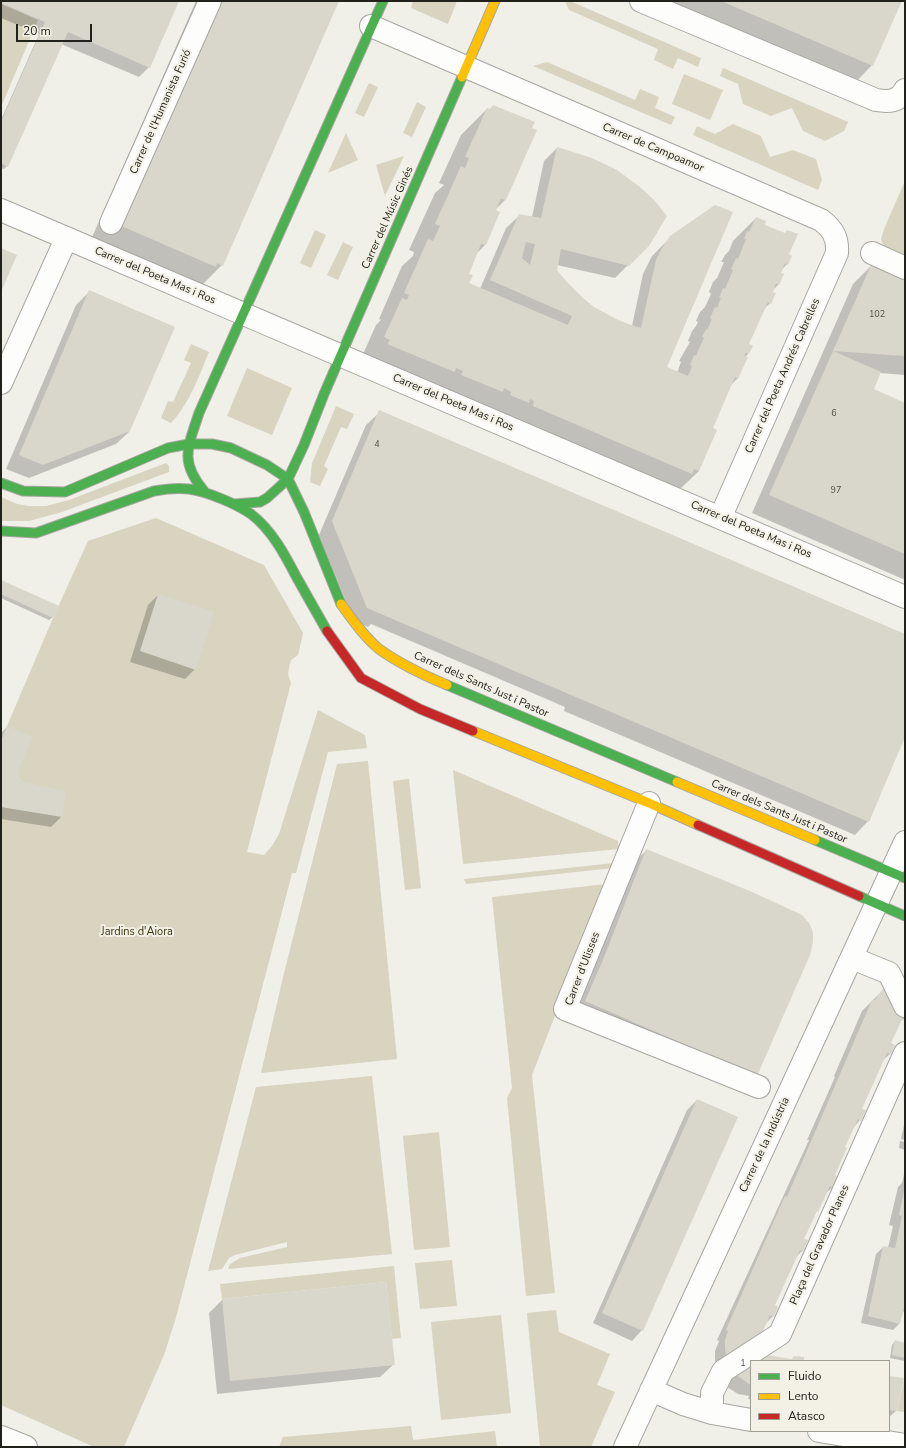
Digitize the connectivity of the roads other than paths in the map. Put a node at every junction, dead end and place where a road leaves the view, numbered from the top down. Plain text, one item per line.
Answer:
1 (210, 1) edge
2 (383, 1) edge
3 (496, 1) edge
4 (641, 1) edge
5 (371, 26) junction
6 (467, 67) junction
7 (899, 96) edge
8 (1, 210) edge
9 (112, 223) dead end
10 (835, 235) joint
11 (66, 239) junction
12 (872, 254) dead end
13 (905, 268) edge
14 (244, 315) junction
15 (340, 356) junction
16 (1, 383) edge
17 (189, 444) junction
18 (288, 479) junction
19 (1, 483) edge
20 (204, 491) junction
21 (235, 504) junction
22 (721, 516) junction
23 (1, 531) edge
24 (905, 597) edge
25 (649, 803) junction
26 (905, 842) edge
27 (898, 875) edge
28 (878, 904) junction
29 (905, 916) edge
30 (852, 958) junction
31 (905, 1006) edge
32 (905, 1053) edge
33 (759, 1087) dead end
34 (651, 1390) junction
35 (712, 1413) junction
36 (750, 1420) edge
37 (825, 1432) edge
38 (1, 1437) edge
39 (905, 1446) edge
40 (26, 1447) edge
41 (625, 1447) edge

1 - 9 street, Carrer de l'Humanista Furió
2 - 5 street
3 - 6 street, Carrer del Músic Ginés
4 - 7 street
5 - 6 street, Carrer de Campoamor
5 - 14 street
6 - 10 street, Carrer de Campoamor
6 - 15 street, Carrer del Músic Ginés
8 - 11 street, Carrer del Poeta Mas i Ros
10 - 22 street, Carrer del Poeta Andrés Cabrelles
11 - 14 street, Carrer del Poeta Mas i Ros
11 - 16 street
12 - 13 street
14 - 15 street, Carrer del Poeta Mas i Ros
14 - 17 street
15 - 18 street, Carrer del Músic Ginés
15 - 22 street, Carrer del Poeta Mas i Ros
17 - 18 street, Carrer dels Sants Just i Pastor
17 - 19 street, Carrer dels Sants Just i Pastor
17 - 20 street
18 - 21 street
18 - 27 street, Carrer dels Sants Just i Pastor
20 - 21 street
20 - 23 street
21 - 25 street
22 - 24 street, Carrer del Poeta Mas i Ros
25 - 28 street
25 - 33 street, Carrer d'Ulisses
26 - 27 street, Carrer de la Indústria
27 - 28 street, Carrer de la Indústria
28 - 29 street
28 - 30 street, Carrer de la Indústria
30 - 31 street
30 - 34 street, Carrer de la Indústria
32 - 35 street, Plaça del Gravador Planes
34 - 35 street
34 - 41 street, Carrer de la Indústria
35 - 36 street
37 - 39 street
38 - 40 street

